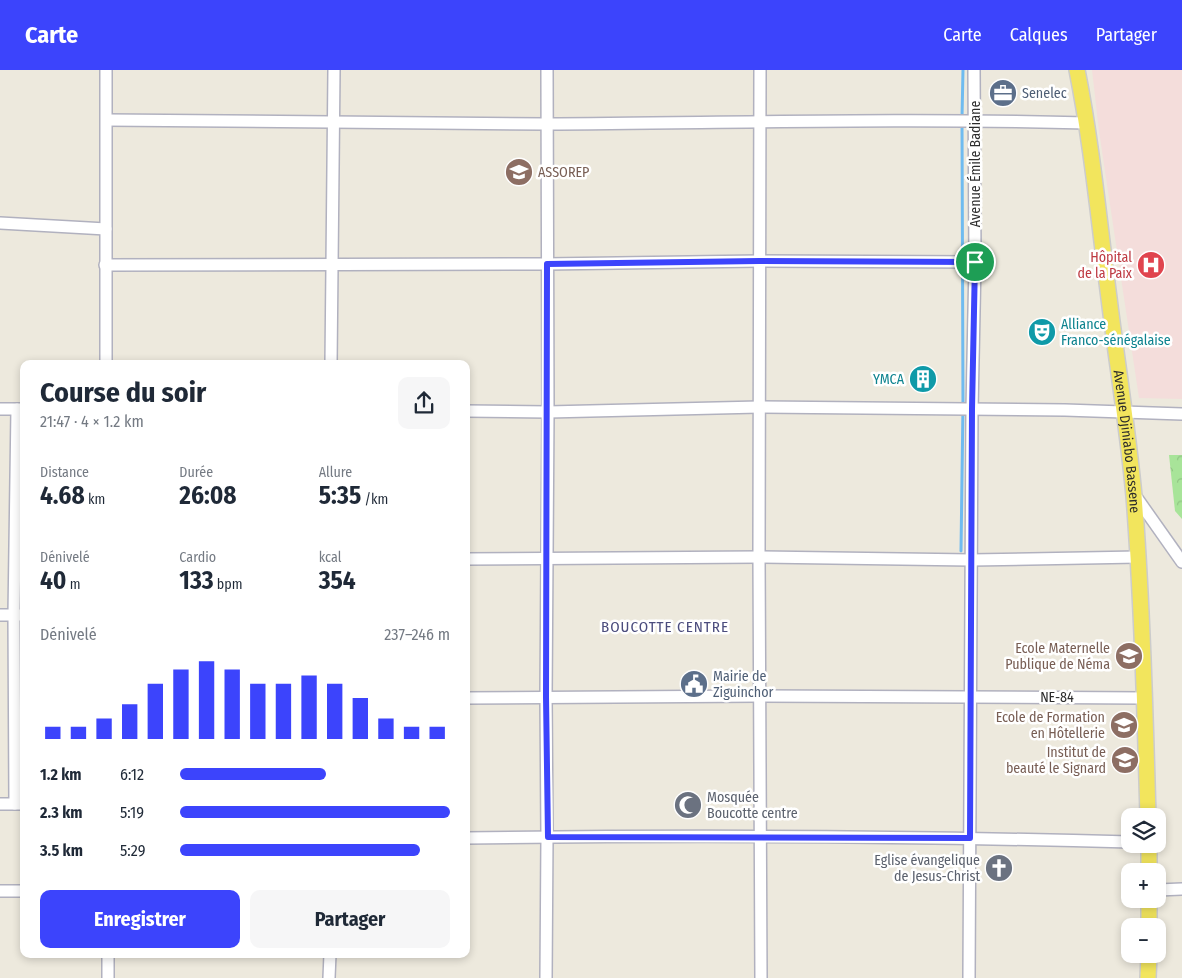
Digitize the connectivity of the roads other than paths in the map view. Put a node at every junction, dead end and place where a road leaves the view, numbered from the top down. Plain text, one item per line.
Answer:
1 (106, 70) edge
2 (334, 70) edge
3 (547, 70) edge
4 (760, 70) edge
5 (974, 70) edge
6 (1077, 70) edge
7 (107, 120) junction
8 (975, 120) junction
9 (759, 122) junction
10 (334, 124) junction
11 (547, 124) junction
12 (1087, 124) junction
13 (0, 223) edge
14 (106, 229) junction
15 (759, 261) junction
16 (975, 262) junction
17 (333, 264) junction
18 (547, 264) junction
19 (106, 265) junction
20 (106, 360) edge
21 (332, 360) edge
22 (759, 407) junction
23 (0, 409) edge
24 (20, 409) edge
25 (972, 409) junction
26 (470, 411) edge
27 (1124, 411) junction
28 (548, 412) junction
29 (1182, 414) edge
30 (1134, 494) junction
31 (759, 557) junction
32 (1138, 557) junction
33 (470, 559) edge
34 (546, 559) junction
35 (971, 560) junction
36 (1182, 562) edge
37 (0, 615) edge
38 (19, 615) edge
39 (760, 696) junction
40 (546, 697) junction
41 (970, 697) junction
42 (470, 698) edge
43 (1144, 698) junction
44 (0, 804) edge
45 (19, 804) edge
46 (1148, 808) edge
47 (548, 837) junction
48 (760, 837) junction
49 (470, 838) edge
50 (970, 838) junction
51 (1121, 842) edge
52 (1182, 889) edge
53 (1166, 890) edge
54 (0, 891) edge
55 (20, 891) edge
56 (108, 958) edge
57 (330, 958) edge
58 (1148, 963) edge
59 (108, 978) edge
60 (330, 978) edge
61 (546, 978) edge
62 (761, 978) edge
63 (969, 978) edge
64 (1148, 978) edge

1 - 7 street
2 - 10 street
3 - 11 street
4 - 9 street
5 - 8 street, Avenue Émile Badiane
6 - 12 main road, Avenue Djiniabo Bassene
7 - 10 street
7 - 14 street
8 - 9 street
8 - 12 street
8 - 16 street, Avenue Émile Badiane
9 - 11 street
9 - 15 street
10 - 11 street
10 - 17 street
11 - 18 street
12 - 27 main road, Avenue Djiniabo Bassene
13 - 14 street
14 - 19 street
15 - 16 street
15 - 18 street
15 - 22 street
16 - 25 street, Avenue Émile Badiane
17 - 18 street
17 - 19 street
17 - 21 street
18 - 28 street
19 - 20 street
22 - 25 street
22 - 28 street
22 - 31 street
23 - 24 street
24 - 38 street
25 - 27 street
25 - 35 street, Avenue Émile Badiane
26 - 28 street
27 - 29 street
27 - 30 main road, Avenue Djiniabo Bassene
28 - 34 street
30 - 32 main road, Avenue Djiniabo Bassene
30 - 36 street
31 - 34 street
31 - 35 street
31 - 39 street
32 - 35 street
32 - 43 main road, Avenue Djiniabo Bassene
33 - 34 street
34 - 40 street
35 - 41 street, Avenue Émile Badiane
37 - 38 street
38 - 45 street
39 - 40 street, NE-84
39 - 41 street, NE-84
39 - 48 street
40 - 42 street, NE-84
40 - 47 street
41 - 43 street, NE-84
41 - 50 street, Avenue Émile Badiane
43 - 46 main road, Avenue Djiniabo Bassene
44 - 45 street
47 - 48 street
47 - 49 street
47 - 61 street
48 - 50 street
48 - 62 street
50 - 51 street
50 - 63 street, Avenue Émile Badiane
52 - 53 street
54 - 55 street
56 - 59 street
57 - 60 street
58 - 64 main road

